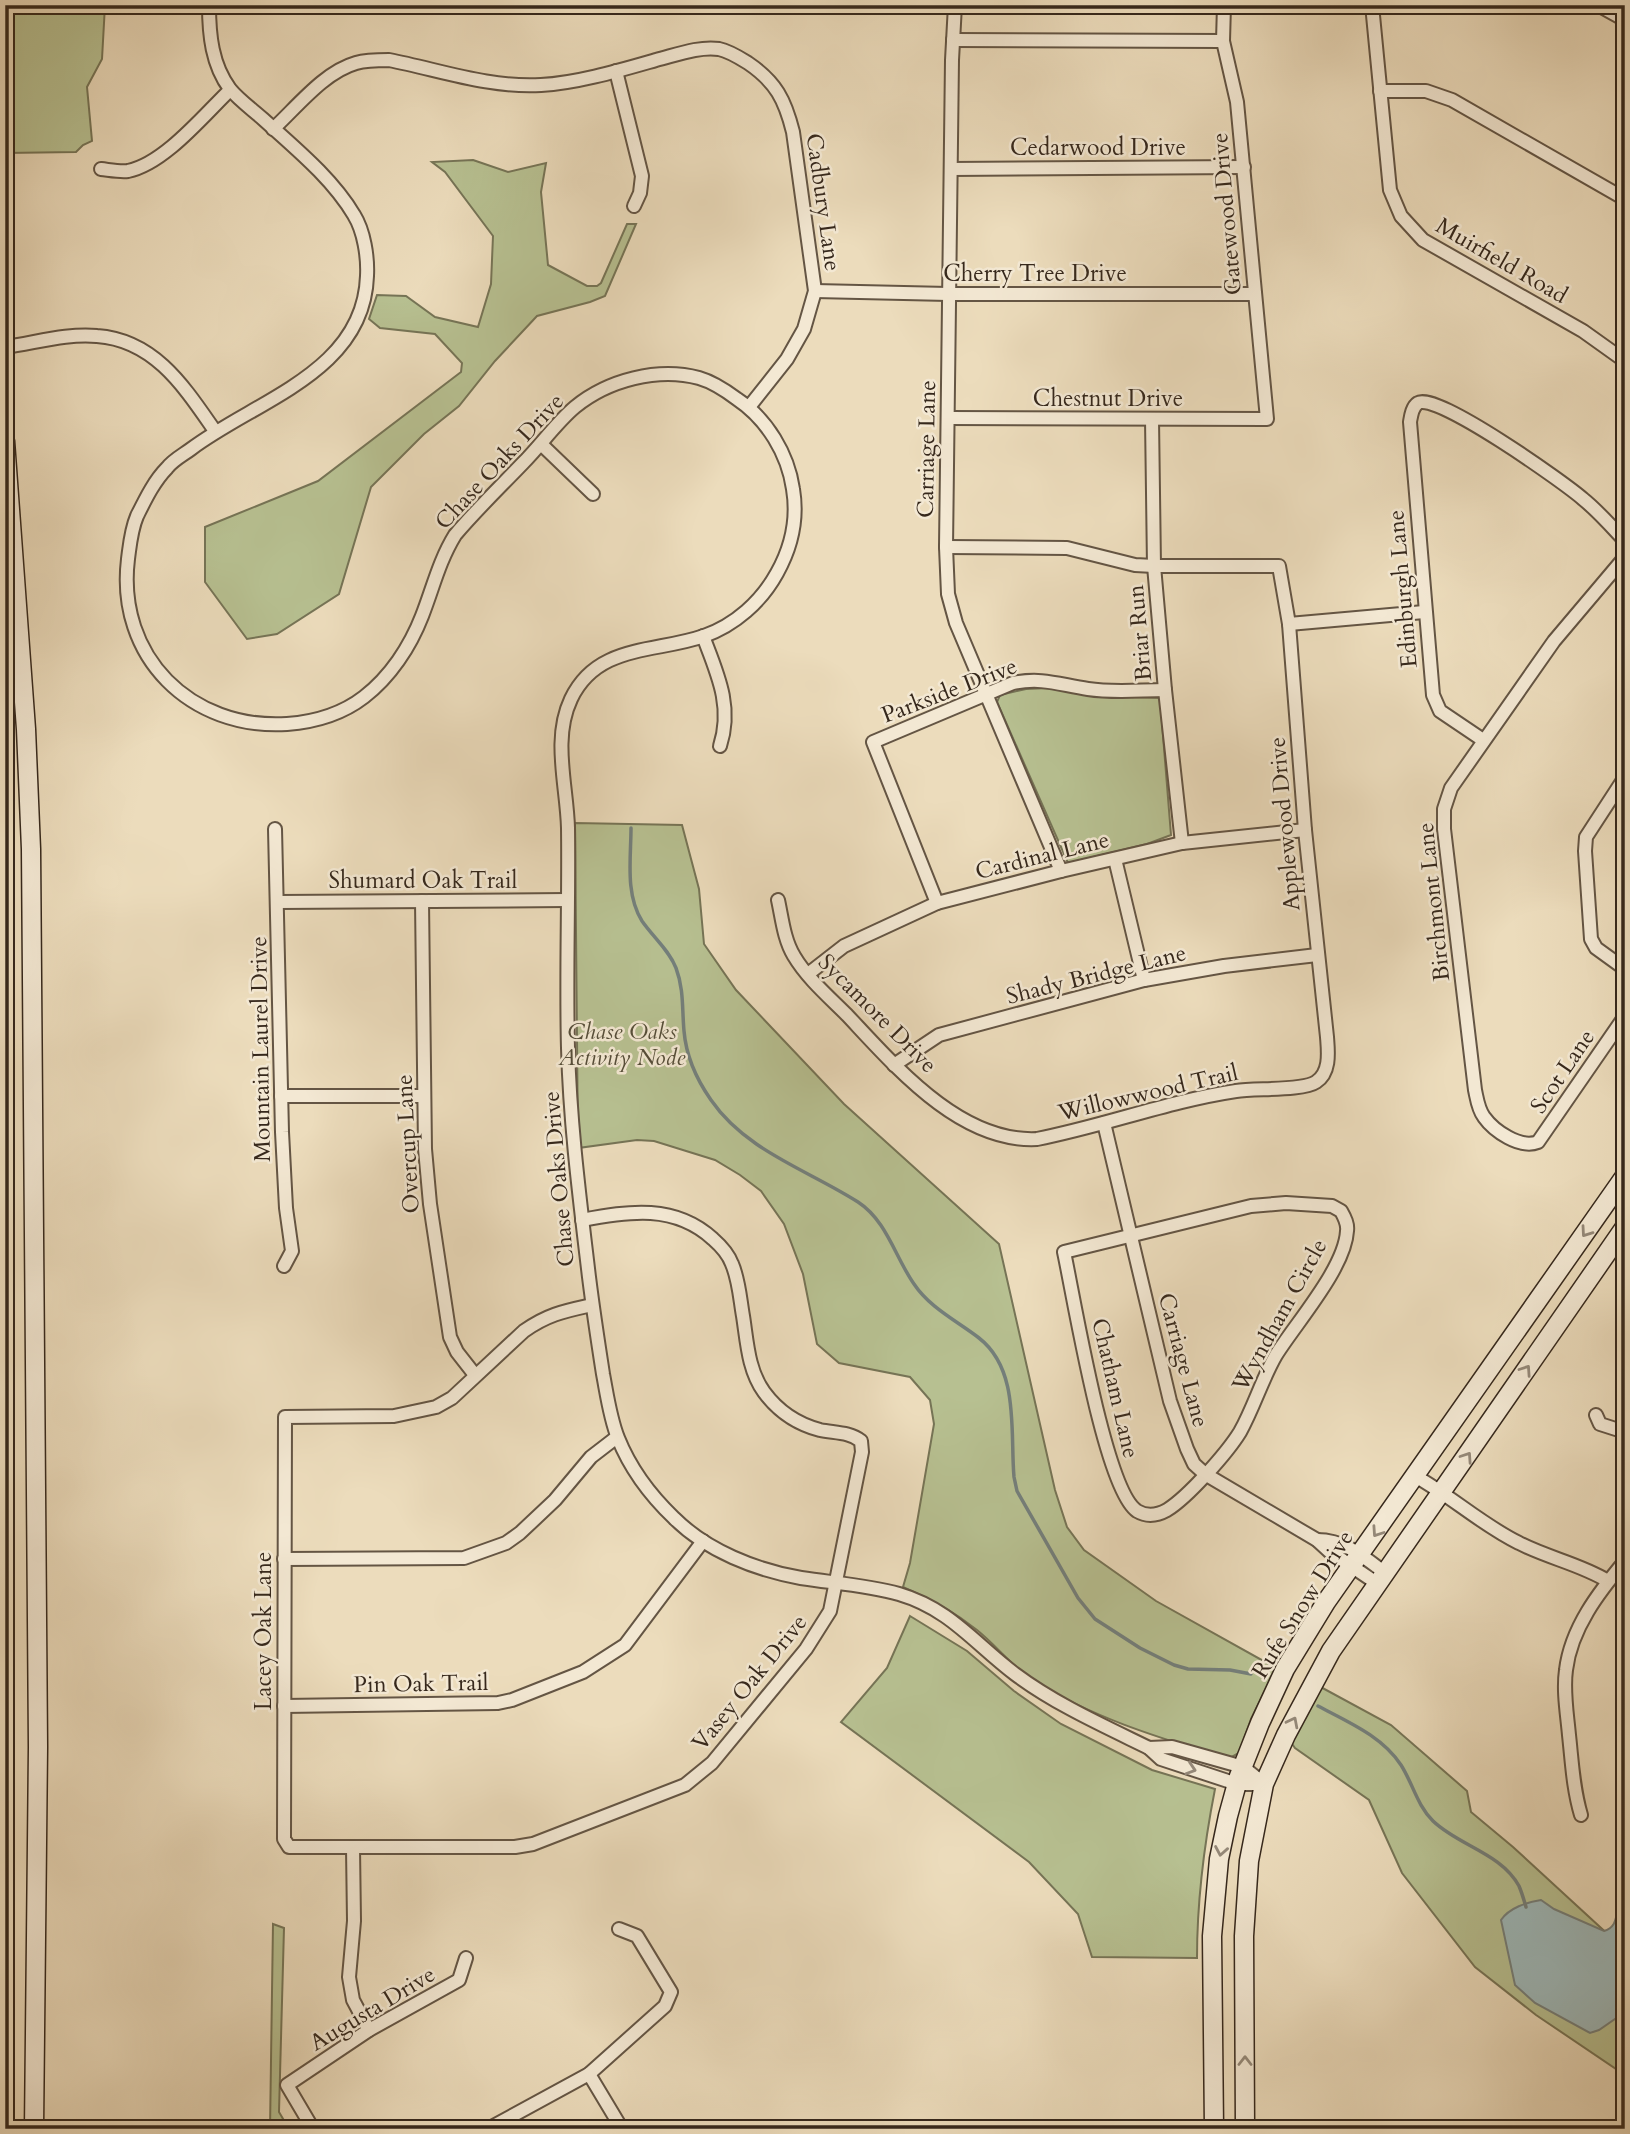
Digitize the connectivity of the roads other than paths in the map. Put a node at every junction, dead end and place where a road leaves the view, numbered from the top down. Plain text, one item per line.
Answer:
1 (209, 5) edge
2 (955, 5) edge
3 (1224, 5) edge
4 (1372, 5) edge
5 (1598, 5) edge
6 (1625, 20) edge
7 (953, 40) junction
8 (1223, 41) junction
9 (616, 71) junction
10 (230, 90) junction
11 (1380, 91) junction
12 (274, 129) junction
13 (1244, 167) junction
14 (101, 169) dead end
15 (951, 169) junction
16 (1625, 200) edge
17 (634, 206) dead end
18 (816, 291) junction
19 (1255, 294) junction
20 (948, 295) junction
21 (5, 347) edge
22 (1625, 361) edge
23 (749, 407) junction
24 (948, 418) junction
25 (1152, 419) junction
26 (1267, 419) joint
27 (215, 431) junction
28 (5, 441) edge
29 (541, 444) junction
30 (593, 494) dead end
31 (1625, 541) edge
32 (946, 547) junction
33 (1625, 557) edge
34 (1154, 566) junction
35 (1424, 612) junction
36 (1289, 624) junction
37 (703, 636) junction
38 (13, 664) edge
39 (1165, 690) junction
40 (987, 694) junction
41 (1483, 740) junction
42 (720, 746) dead end
43 (1625, 777) edge
44 (275, 829) dead end
45 (1305, 830) junction
46 (1182, 843) junction
47 (1115, 859) junction
48 (1061, 871) junction
49 (778, 900) dead end
50 (422, 901) junction
51 (567, 901) junction
52 (278, 902) junction
53 (937, 903) junction
54 (1317, 955) junction
55 (1625, 969) edge
56 (808, 974) junction
57 (1144, 980) junction
58 (1625, 1016) edge
59 (894, 1065) junction
60 (1320, 1077) joint
61 (281, 1096) junction
62 (423, 1096) junction
63 (1104, 1123) junction
64 (983, 1129) joint
65 (1531, 1144) joint
66 (1625, 1176) edge
67 (582, 1220) junction
68 (1625, 1227) edge
69 (1131, 1236) junction
70 (284, 1266) dead end
71 (592, 1305) junction
72 (1519, 1328) junction
73 (1542, 1345) junction
74 (475, 1375) junction
75 (1596, 1415) dead end
76 (1625, 1432) edge
77 (617, 1437) junction
78 (1205, 1474) junction
79 (1415, 1476) junction
80 (1443, 1492) junction
81 (703, 1541) junction
82 (284, 1559) junction
83 (1357, 1561) junction
84 (1625, 1561) edge
85 (1381, 1578) junction
86 (1608, 1581) junction
87 (837, 1583) junction
88 (284, 1706) junction
89 (1149, 1748) junction
90 (1243, 1767) junction
91 (1237, 1784) junction
92 (1264, 1784) junction
93 (1581, 1815) dead end
94 (286, 1845) joint
95 (353, 1848) junction
96 (619, 1929) dead end
97 (466, 1958) dead end
98 (369, 2030) junction
99 (589, 2074) junction
100 (34, 2129) edge
101 (313, 2129) edge
102 (488, 2129) edge
103 (622, 2129) edge
104 (1214, 2129) edge
105 (1245, 2129) edge

1 - 10 street, Chase Oaks Drive
2 - 7 street, Carriage Lane
3 - 8 street, Gatewood Drive
4 - 11 street, Muirfield Road
5 - 6 street
7 - 8 street
7 - 15 street, Carriage Lane
8 - 13 street, Gatewood Drive
9 - 12 street
9 - 17 street
9 - 18 street, Cadbury Lane
10 - 12 street, Chase Oaks Drive
10 - 14 street
11 - 16 street
11 - 22 street, Muirfield Road
12 - 27 street, Chase Oaks Drive
13 - 15 street, Cedarwood Drive
13 - 19 street, Gatewood Drive
15 - 20 street, Carriage Lane
18 - 20 street, Cherry Tree Drive
18 - 23 street, Cadbury Lane
19 - 20 street, Cherry Tree Drive
19 - 26 street, Gatewood Drive
20 - 24 street, Carriage Lane
21 - 27 street
23 - 29 street, Chase Oaks Drive
23 - 37 street, Chase Oaks Drive
24 - 25 street, Chestnut Drive
24 - 32 street, Carriage Lane
25 - 26 street, Chestnut Drive
25 - 34 street, Briar Run
27 - 29 street, Chase Oaks Drive
28 - 38 main road
29 - 30 street
31 - 35 street, Edinburgh Lane
32 - 34 street
32 - 40 street, Carriage Lane
33 - 41 street, Birchmont Lane
34 - 36 street, Applewood Drive
34 - 39 street, Briar Run
35 - 36 street
35 - 41 street, Edinburgh Lane
36 - 45 street, Applewood Drive
37 - 42 street
37 - 51 street, Chase Oaks Drive
38 - 100 main road
39 - 40 street, Parkside Drive
39 - 46 street, Briar Run
40 - 48 street, Carriage Lane
40 - 53 street, Parkside Drive
41 - 65 street, Birchmont Lane
43 - 55 street
44 - 52 street, Mountain Laurel Drive
45 - 46 street, Cardinal Lane
45 - 54 street, Applewood Drive
46 - 47 street, Cardinal Lane
47 - 48 street, Cardinal Lane
47 - 57 street
48 - 53 street, Cardinal Lane
49 - 56 street, Sycamore Drive
50 - 51 street, Shumard Oak Trail
50 - 52 street, Shumard Oak Trail
50 - 62 street, Overcup Lane
51 - 67 street, Chase Oaks Drive
52 - 61 street, Mountain Laurel Drive
53 - 56 street, Cardinal Lane
54 - 57 street, Shady Bridge Lane
54 - 60 street, Applewood Drive
56 - 59 street, Sycamore Drive
57 - 59 street, Shady Bridge Lane
58 - 65 street, Scot Lane
59 - 64 street, Sycamore Drive
60 - 63 street, Willowwood Trail
61 - 62 street
61 - 70 street, Mountain Laurel Drive
62 - 74 street, Overcup Lane
63 - 64 street, Willowwood Trail
63 - 69 street, Carriage Lane
66 -> 72 main road, Rufe Snow Drive
67 - 71 street, Chase Oaks Drive
67 - 87 street, Vasey Oak Drive
68 - 73 main road
69 - 78 street, Carriage Lane
69 - 78 street, Chatham Lane
69 - 78 street, Wyndham Circle
71 - 74 street
71 - 77 street, Chase Oaks Drive
72 - 73 main road
72 - 79 main road, Rufe Snow Drive
80 -> 73 main road
74 - 82 street, Lacey Oak Lane
75 - 76 street
77 - 81 street, Chase Oaks Drive
77 - 82 street
78 - 83 street, Carriage Lane
79 - 80 street
79 -> 83 main road, Rufe Snow Drive
80 - 85 main road
80 - 86 street
81 - 87 street, Chase Oaks Drive
81 - 88 street, Pin Oak Trail
82 - 88 street, Lacey Oak Lane
83 - 85 street, Carriage Lane
83 - 90 main road, Rufe Snow Drive
84 - 86 street
92 -> 85 main road
86 - 93 street
87 - 89 street, Chase Oaks Drive
87 - 95 street, Vasey Oak Drive
88 - 94 street, Lacey Oak Lane
89 - 90 street, Chase Oaks Drive
89 -> 91 street, Chase Oaks Drive
90 - 91 main road, Rufe Snow Drive
90 - 92 street, Chase Oaks Drive
91 - 92 street, Chase Oaks Drive
91 -> 104 main road, Rufe Snow Drive
105 -> 92 main road
94 - 95 street, Vasey Oak Drive
95 - 98 street
96 - 99 street
97 - 98 street, Augusta Drive
98 - 101 street, Augusta Drive
99 - 102 street
99 - 103 street

